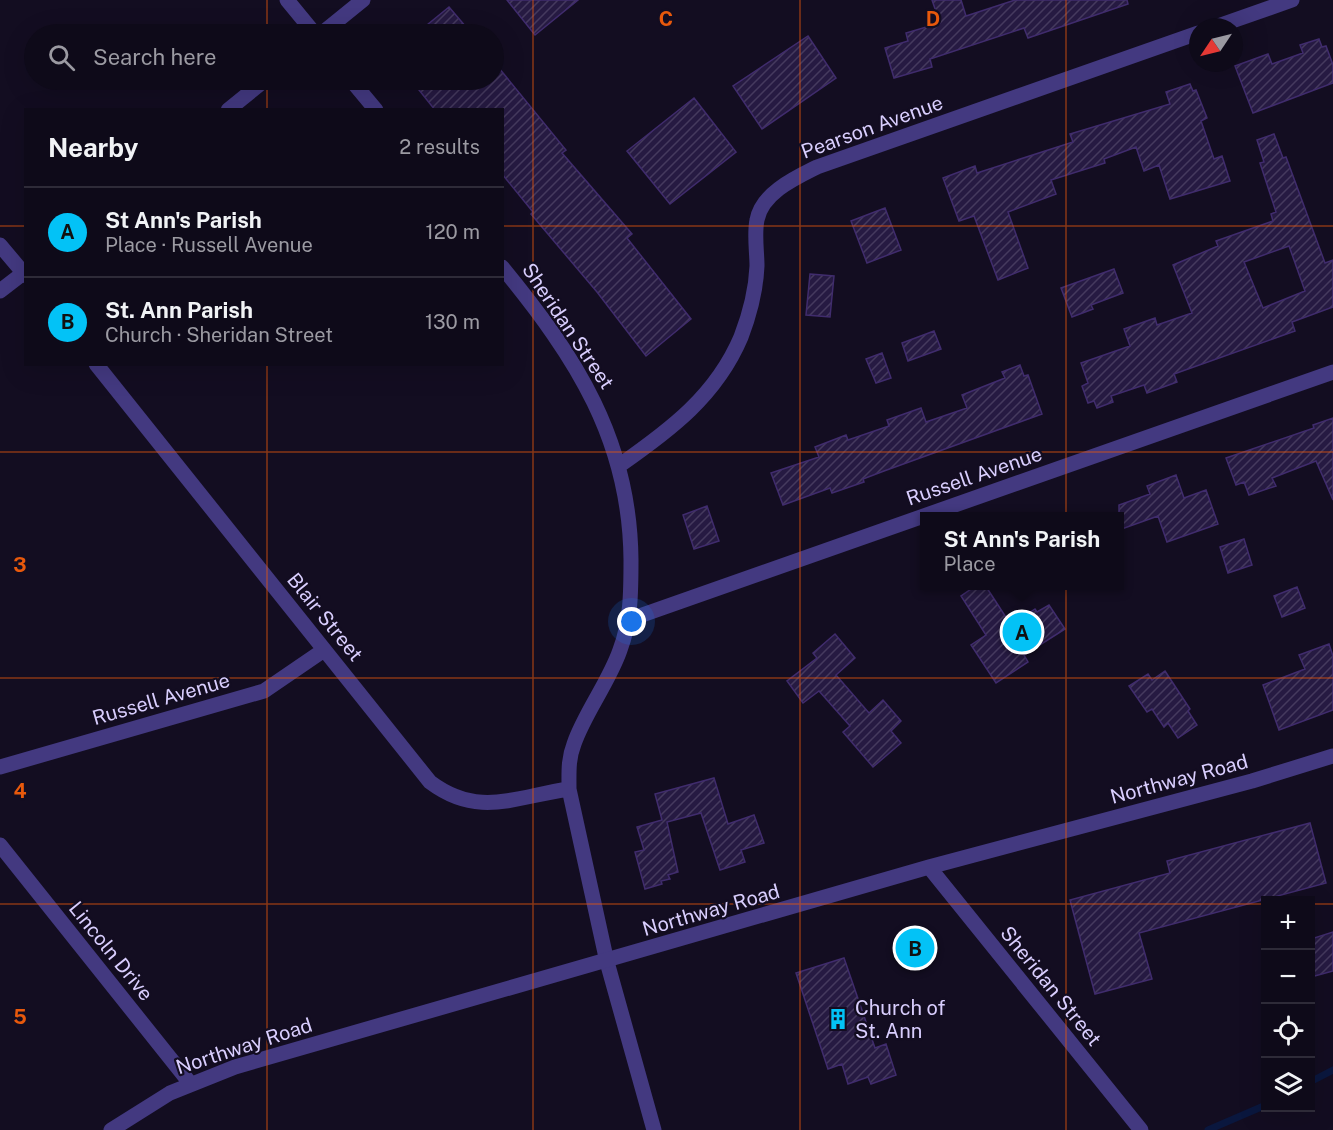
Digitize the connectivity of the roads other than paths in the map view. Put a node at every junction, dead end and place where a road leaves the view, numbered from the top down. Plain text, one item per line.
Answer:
1 (287, 0) edge
2 (363, 0) edge
3 (1292, 0) edge
4 (1241, 18) edge
5 (307, 24) edge
6 (333, 24) edge
7 (1189, 36) edge
8 (253, 90) edge
9 (359, 90) edge
10 (230, 108) edge
11 (374, 108) edge
12 (0, 245) edge
13 (504, 270) edge
14 (24, 272) edge
15 (24, 274) edge
16 (0, 291) edge
17 (98, 366) edge
18 (1333, 372) edge
19 (620, 465) junction
20 (935, 512) edge
21 (920, 517) edge
22 (628, 620) junction
23 (324, 651) junction
24 (1333, 756) edge
25 (0, 767) edge
26 (568, 789) junction
27 (0, 845) edge
28 (929, 867) junction
29 (607, 962) junction
30 (190, 1083) junction
31 (111, 1130) edge
32 (654, 1130) edge
33 (1141, 1130) edge

1 - 5 street
2 - 6 street
3 - 4 street
7 - 19 street, Pearson Avenue
8 - 10 street
9 - 11 street
12 - 14 street
13 - 19 street, Sheridan Street
15 - 16 street
17 - 23 street, Blair Street
18 - 20 street, Russell Avenue
19 - 22 street, Sheridan Street
21 - 22 street, Russell Avenue
22 - 26 street, Sheridan Street
23 - 25 street, Russell Avenue
23 - 26 street, Blair Street
24 - 28 street, Northway Road
26 - 29 street, Sheridan Street
27 - 30 street, Lincoln Drive
28 - 29 street, Northway Road
28 - 33 street, Sheridan Street
29 - 30 street, Northway Road
29 - 32 street, Sheridan Street
30 - 31 street, Northway Road

